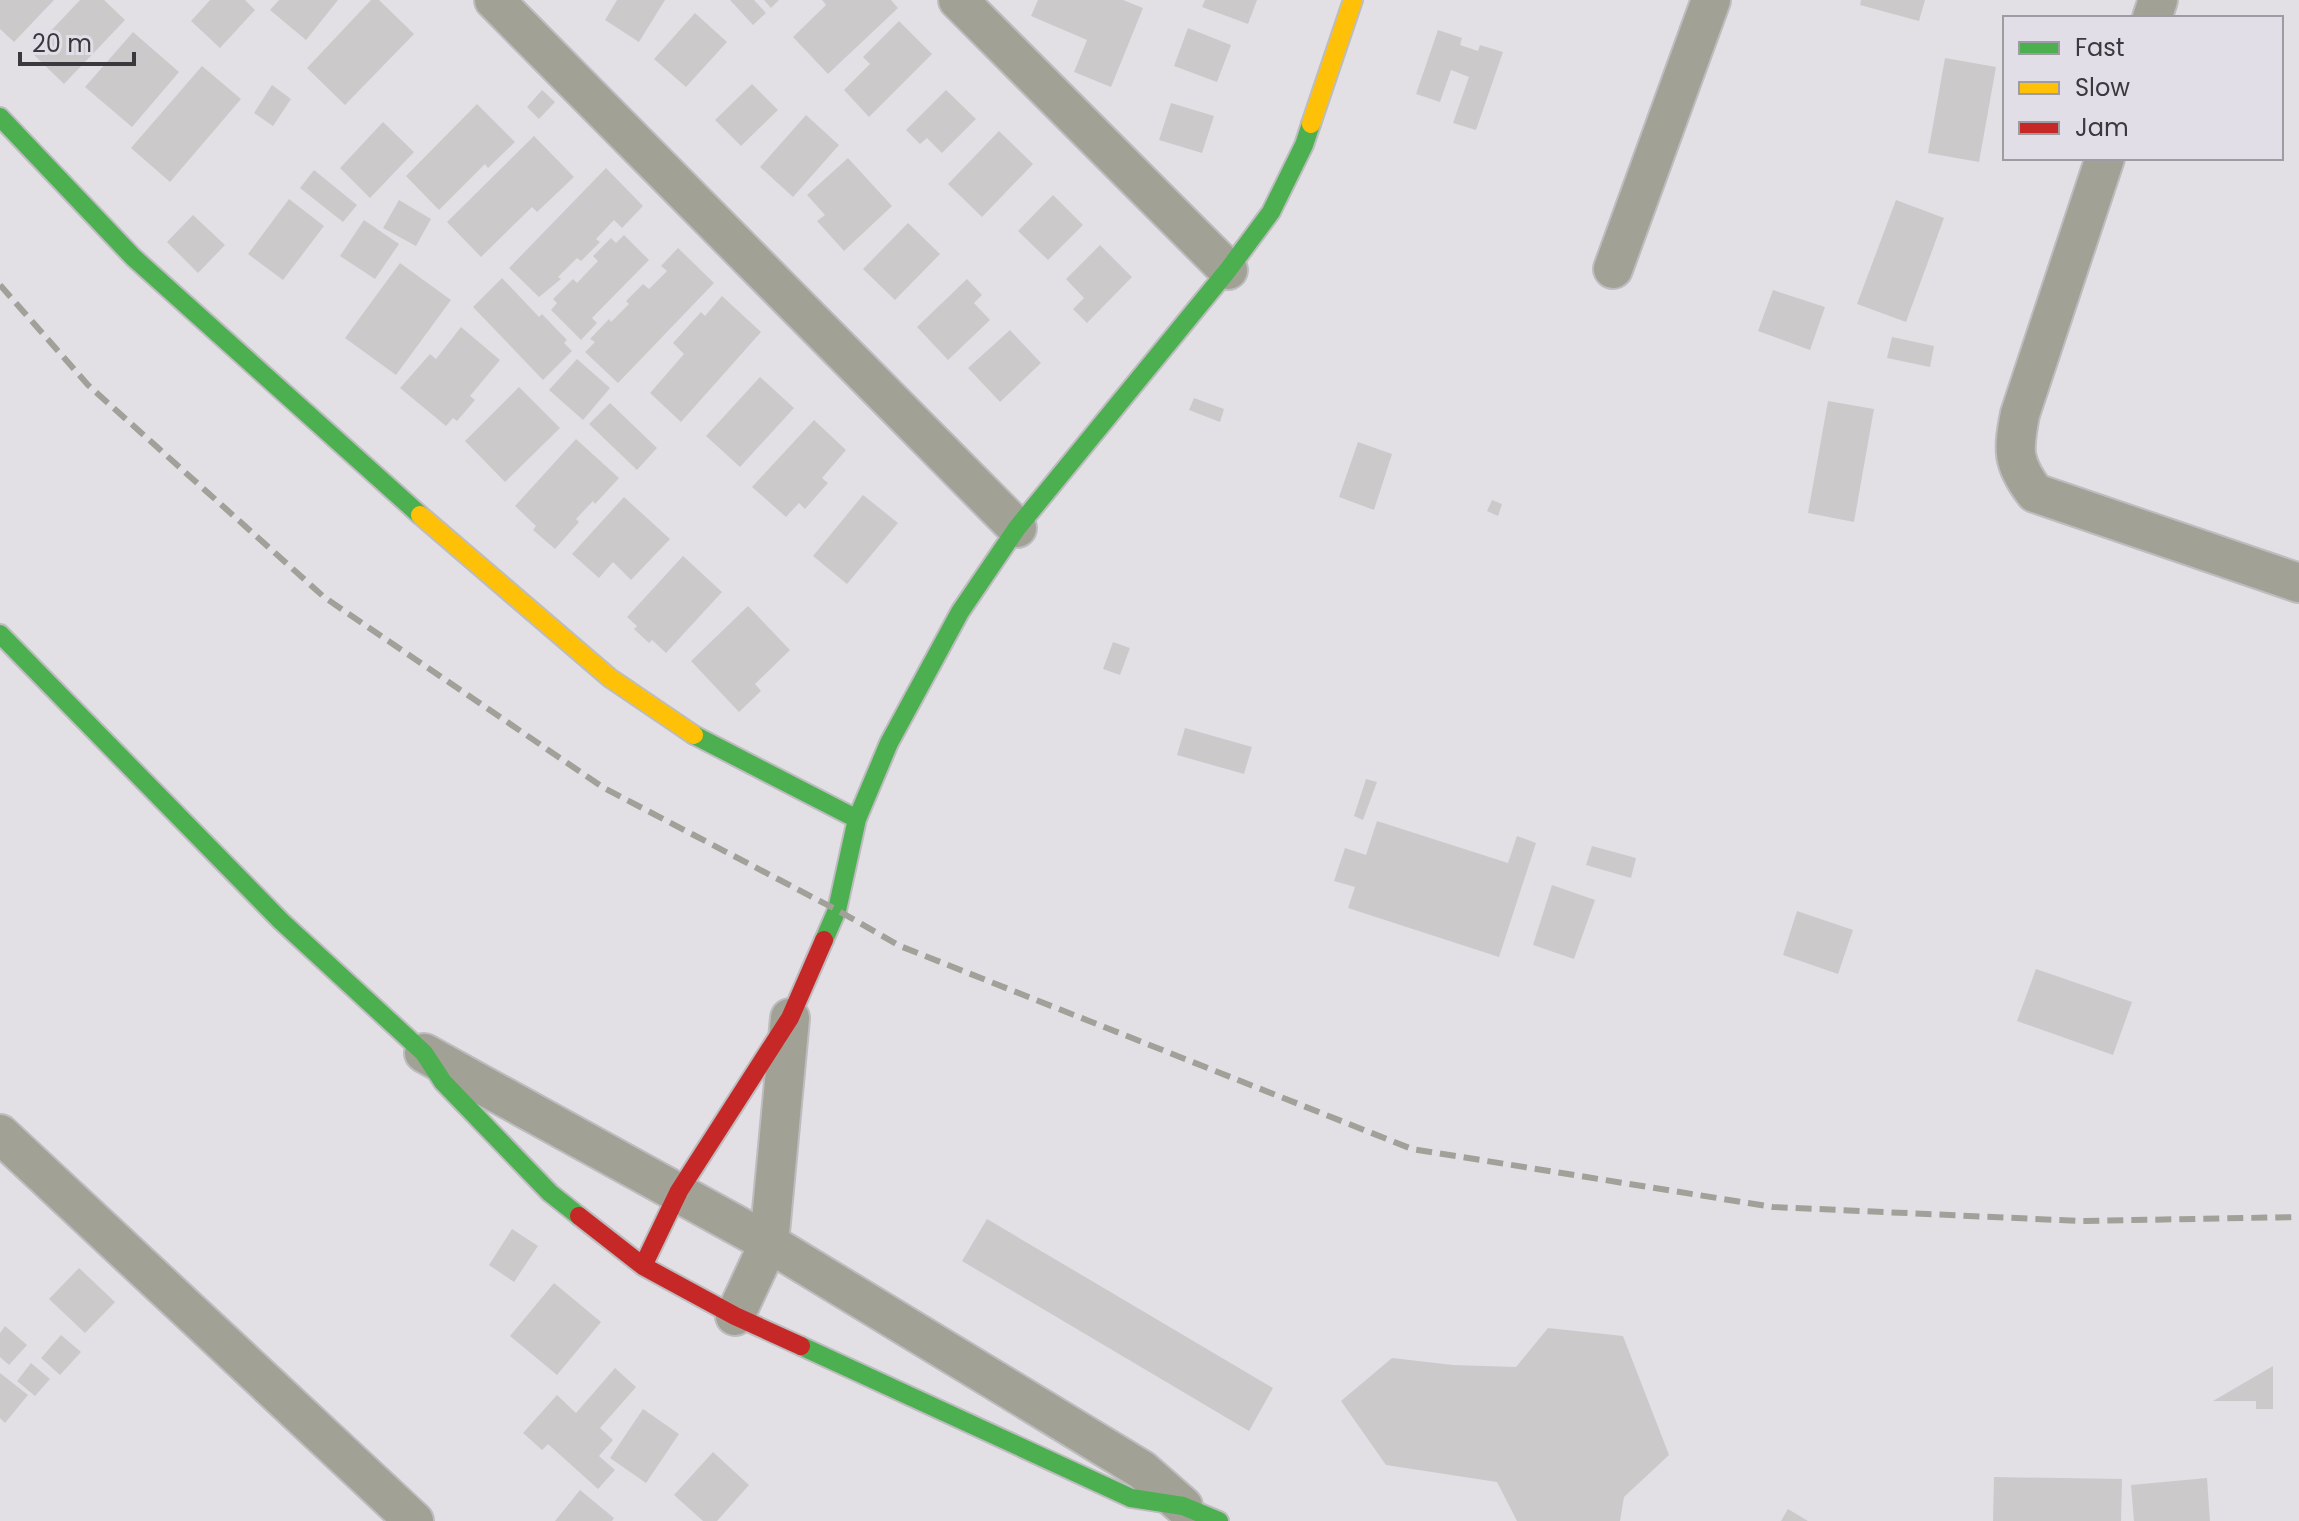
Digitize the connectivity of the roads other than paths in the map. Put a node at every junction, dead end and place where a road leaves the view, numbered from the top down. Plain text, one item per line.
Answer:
1 (494, 0) edge
2 (1353, 0) edge
3 (1711, 0) edge
4 (973, 7) edge
5 (0, 117) edge
6 (2104, 160) edge
7 (1613, 269) dead end
8 (1228, 270) junction
9 (1017, 528) junction
10 (2299, 583) edge
11 (0, 634) edge
12 (857, 819) junction
13 (790, 1018) junction
14 (424, 1053) junction
15 (0, 1134) edge
16 (679, 1191) junction
17 (769, 1243) junction
18 (643, 1266) junction
19 (735, 1316) junction
20 (1183, 1506) junction
21 (414, 1521) edge
22 (1219, 1521) edge

1 - 9 street
2 - 8 street
3 - 7 street
4 - 8 street
5 - 12 street
6 - 10 street
8 - 9 street
9 - 12 street
11 - 14 street
12 - 13 street
13 - 16 street
13 - 17 street
14 - 16 street
14 - 18 street
15 - 21 street
16 - 17 street
16 - 18 street
17 - 19 street
17 - 20 street
18 - 19 street
19 - 20 street
20 - 22 street

